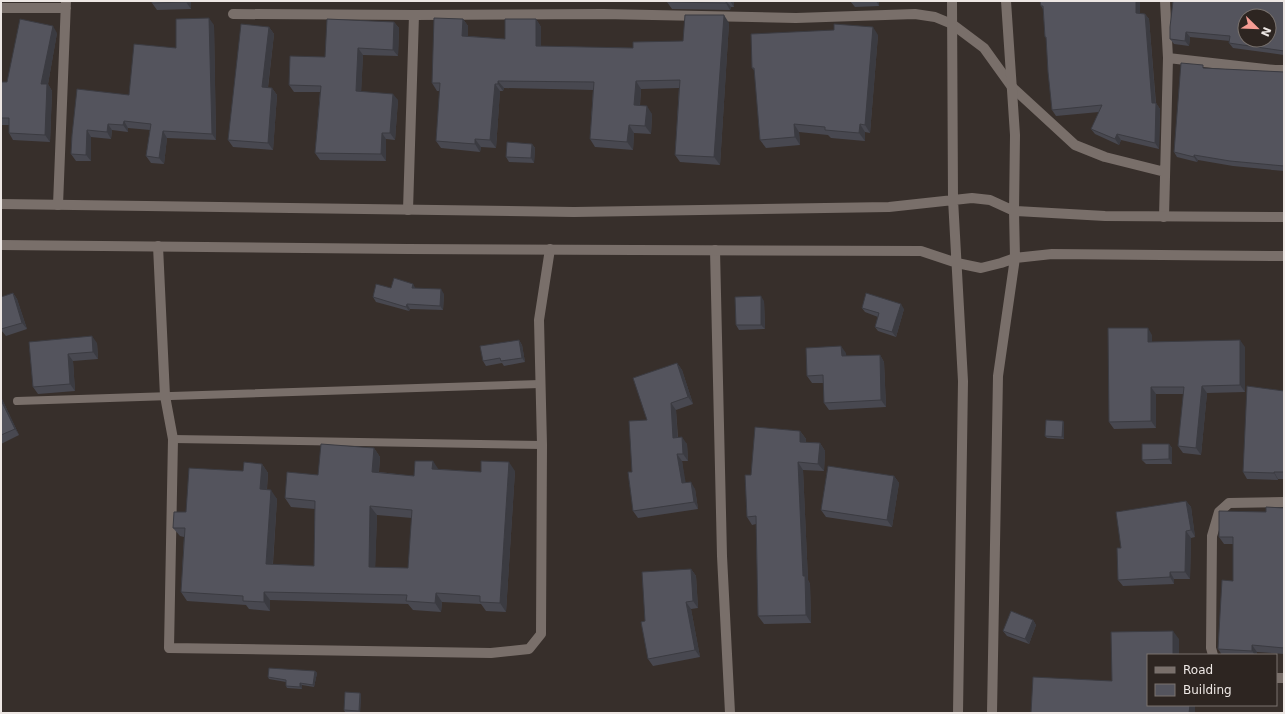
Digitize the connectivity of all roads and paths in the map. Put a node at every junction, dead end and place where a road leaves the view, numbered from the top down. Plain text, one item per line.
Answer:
1 (952, 1) edge
2 (1006, 1) edge
3 (1165, 1) edge
4 (66, 5) edge
5 (1, 8) edge
6 (233, 14) dead end
7 (414, 15) junction
8 (952, 24) junction
9 (1168, 58) junction
10 (1284, 70) edge
11 (1012, 87) junction
12 (1165, 172) junction
13 (953, 200) junction
14 (1, 204) edge
15 (58, 205) junction
16 (408, 210) junction
17 (1014, 210) junction
18 (1164, 217) junction
19 (1284, 217) edge
20 (1, 245) edge
21 (158, 246) junction
22 (550, 249) junction
23 (715, 250) junction
24 (1284, 256) edge
25 (1015, 258) junction
26 (956, 263) junction
27 (540, 384) junction
28 (165, 396) junction
29 (17, 401) dead end
30 (173, 439) junction
31 (542, 445) junction
32 (1284, 502) edge
33 (1213, 654) edge
34 (730, 713) edge
35 (958, 713) edge
36 (992, 713) edge

1 - 8 street
2 - 11 street
3 - 9 street
4 - 5 street
4 - 15 street
6 - 7 street
7 - 8 street
7 - 16 street
8 - 11 street
8 - 13 street
9 - 10 street
9 - 12 street
11 - 12 street
11 - 17 street
12 - 18 street
13 - 16 street
13 - 17 street
13 - 26 street
14 - 15 street
15 - 16 street
17 - 18 street
17 - 25 street
18 - 19 street
20 - 21 street
21 - 22 street
21 - 28 street
22 - 23 street
22 - 27 street
23 - 26 street
23 - 34 street
24 - 25 street
25 - 26 street
25 - 36 street
26 - 35 street
27 - 28 lane
27 - 31 street
28 - 29 lane
28 - 30 street
30 - 31 lane
30 - 31 street
32 - 33 street

